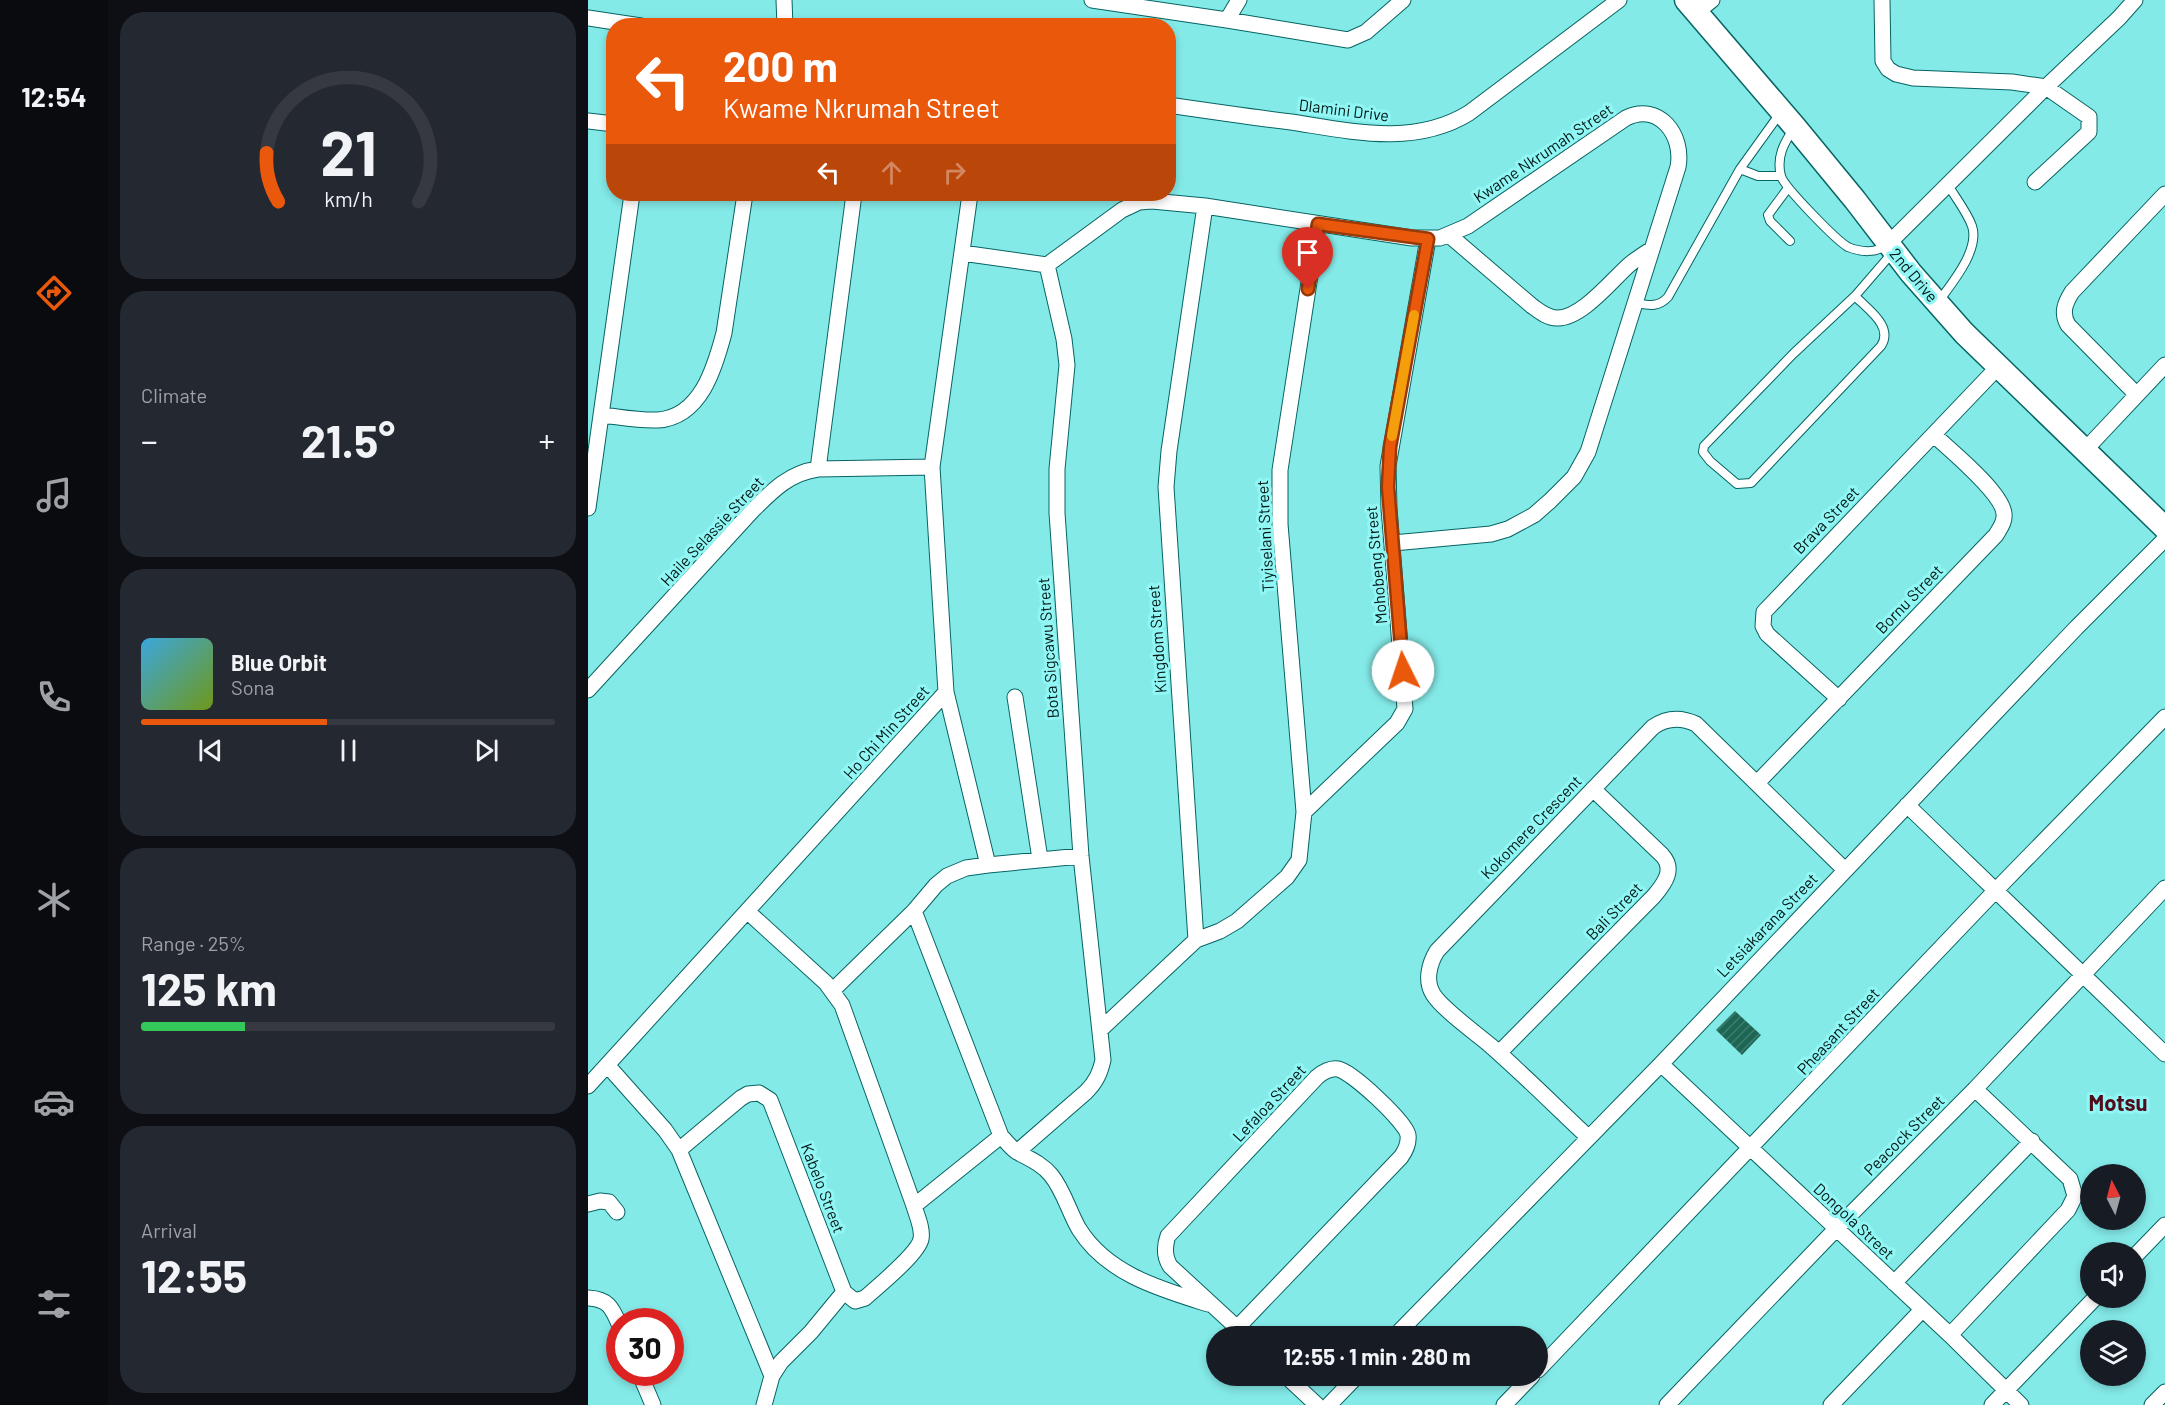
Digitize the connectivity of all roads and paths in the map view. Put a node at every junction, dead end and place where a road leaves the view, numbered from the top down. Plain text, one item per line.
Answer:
1 (784, 0) edge
2 (1092, 0) edge
3 (1239, 0) edge
4 (1403, 0) edge
5 (1619, 0) edge
6 (1882, 0) edge
7 (2135, 0) edge
8 (1698, 4) edge
9 (588, 18) edge
10 (785, 18) edge
11 (1227, 20) junction
12 (606, 21) edge
13 (2046, 87) junction
14 (1176, 106) edge
15 (1788, 119) junction
16 (588, 121) edge
17 (606, 123) edge
18 (1740, 169) junction
19 (1781, 176) junction
20 (2036, 182) dead end
21 (1948, 185) junction
22 (1788, 188) junction
23 (2165, 194) edge
24 (631, 201) edge
25 (745, 201) edge
26 (853, 201) edge
27 (969, 201) edge
28 (1204, 206) junction
29 (1318, 224) junction
30 (1449, 235) junction
31 (1428, 239) junction
32 (1790, 241) dead end
33 (1891, 248) junction
34 (1652, 249) junction
35 (962, 253) junction
36 (1047, 265) junction
37 (1855, 296) junction
38 (1635, 303) junction
39 (1937, 303) junction
40 (2165, 365) edge
41 (1998, 367) junction
42 (2137, 395) junction
43 (602, 415) junction
44 (1934, 435) junction
45 (2085, 450) junction
46 (932, 467) junction
47 (818, 469) junction
48 (588, 508) edge
49 (2165, 528) edge
50 (2165, 539) edge
51 (1393, 543) junction
52 (588, 690) edge
53 (946, 692) junction
54 (1016, 697) dead end
55 (1839, 699) junction
56 (2165, 717) edge
57 (1758, 783) junction
58 (1593, 789) junction
59 (1907, 805) junction
60 (1304, 812) junction
61 (1081, 856) junction
62 (1040, 859) junction
63 (988, 865) junction
64 (1845, 870) junction
65 (2165, 888) edge
66 (1996, 890) junction
67 (915, 911) junction
68 (748, 912) junction
69 (1196, 940) junction
70 (2081, 975) junction
71 (832, 991) junction
72 (1100, 1030) junction
73 (1499, 1053) junction
74 (2165, 1054) edge
75 (1661, 1064) junction
76 (608, 1066) junction
77 (588, 1086) edge
78 (1976, 1089) junction
79 (1001, 1136) junction
80 (1588, 1137) junction
81 (2032, 1141) junction
82 (1751, 1148) junction
83 (679, 1150) junction
84 (1017, 1152) junction
85 (588, 1204) edge
86 (914, 1206) junction
87 (617, 1212) dead end
88 (2165, 1225) edge
89 (1836, 1229) junction
90 (2146, 1245) edge
91 (1894, 1283) junction
92 (844, 1292) junction
93 (588, 1298) edge
94 (1211, 1305) junction
95 (611, 1308) edge
96 (2085, 1308) edge
97 (1922, 1310) junction
98 (1234, 1326) edge
99 (1246, 1326) edge
100 (1405, 1326) edge
101 (1950, 1335) junction
102 (1548, 1360) edge
103 (772, 1376) junction
104 (645, 1386) edge
105 (1297, 1386) edge
106 (1347, 1386) edge
107 (1522, 1386) edge
108 (2007, 1390) junction
109 (2165, 1392) edge
110 (652, 1405) edge
111 (764, 1405) edge
112 (1317, 1405) edge
113 (1329, 1405) edge
114 (1504, 1405) edge
115 (1667, 1405) edge
116 (1831, 1405) edge
117 (1992, 1405) edge
118 (2021, 1405) edge
119 (2152, 1405) edge

1 - 10 street
2 - 11 street
3 - 11 street
4 - 11 street
5 - 14 street, Dlamini Drive
6 - 13 street
7 - 13 street
8 - 15 street, 2nd Drive
9 - 12 street
13 - 20 street
13 - 21 street
15 - 18 lane
15 - 19 lane
15 - 33 street, 2nd Drive
16 - 17 street
18 - 19 lane
18 - 38 lane
19 - 22 lane
21 - 33 street
21 - 39 lane
22 - 32 lane
22 - 33 lane
23 - 42 street
24 - 43 street
25 - 43 street
26 - 47 street
27 - 35 street, Ho Chi Min Street
28 - 29 street, Kwame Nkrumah Street
28 - 36 street, Kwame Nkrumah Street
28 - 69 street, Kingdom Street
29 - 31 street, Kwame Nkrumah Street
29 - 60 street, Tiyiselani Street
30 - 31 street, Kwame Nkrumah Street
30 - 34 street
30 - 34 street, Kwame Nkrumah Street
31 - 51 street, Mohobeng Street
33 - 37 lane
33 - 39 street, 2nd Drive
34 - 38 street, Kwame Nkrumah Street
35 - 36 street
35 - 46 street, Ho Chi Min Street
36 - 61 street, Bota Sigcawu Street
37 - 37 lane
38 - 51 street, Kwame Nkrumah Street
39 - 41 street, 2nd Drive
40 - 42 street
41 - 44 street, Brava Street
41 - 45 street, 2nd Drive
42 - 45 street
43 - 48 street
44 - 55 street, Bornu Street
44 - 55 street, Brava Street
45 - 49 street, 2nd Drive
46 - 47 street, Haile Selassie Street
46 - 53 street, Ho Chi Min Street
47 - 52 street, Haile Selassie Street
50 - 59 street, Letsiakarana Street
51 - 60 street, Mohobeng Street
53 - 63 street
53 - 68 street, Ho Chi Min Street
54 - 62 street
55 - 57 street, Bornu Street
56 - 66 street, Pheasant Street
57 - 58 street, Kokomere Crescent
57 - 64 street, Kokomere Crescent
58 - 73 street, Kokomere Crescent
58 - 73 street, Bali Street
59 - 64 street, Letsiakarana Street
59 - 66 street
60 - 69 street, Tiyiselani Street
61 - 62 street
61 - 72 street, Bota Sigcawu Street
62 - 63 street
63 - 67 street
64 - 75 street, Letsiakarana Street
65 - 70 street, Peacock Street
66 - 70 street
66 - 82 street, Pheasant Street
67 - 71 street
67 - 79 street
68 - 71 street
68 - 76 street, Ho Chi Min Street
69 - 72 street
70 - 74 street
70 - 78 street, Peacock Street
71 - 86 street
72 - 84 street, Bota Sigcawu Street
73 - 80 street, Kokomere Crescent
75 - 80 street, Letsiakarana Street
75 - 82 street, Dongola Street
76 - 77 street, Ho Chi Min Street
76 - 83 street
78 - 81 street
78 - 89 street, Peacock Street
79 - 84 street
79 - 86 street
80 - 100 street, Letsiakarana Street
81 - 91 street
81 - 101 street
82 - 89 street, Dongola Street
82 - 102 street, Pheasant Street
83 - 92 street, Kabelo Street
83 - 103 street
84 - 94 street
85 - 87 street
86 - 92 street
88 - 90 street
89 - 91 street, Dongola Street
89 - 115 street, Peacock Street
91 - 97 street, Dongola Street
92 - 103 street
93 - 95 street
94 - 98 street
94 - 99 street, Lefaloa Street
96 - 108 street
97 - 101 street, Dongola Street
97 - 116 street
101 - 108 street, Dongola Street
103 - 111 street
104 - 110 street
105 - 112 street
106 - 113 street
107 - 114 street
108 - 117 street
108 - 118 street, Dongola Street
109 - 119 street

